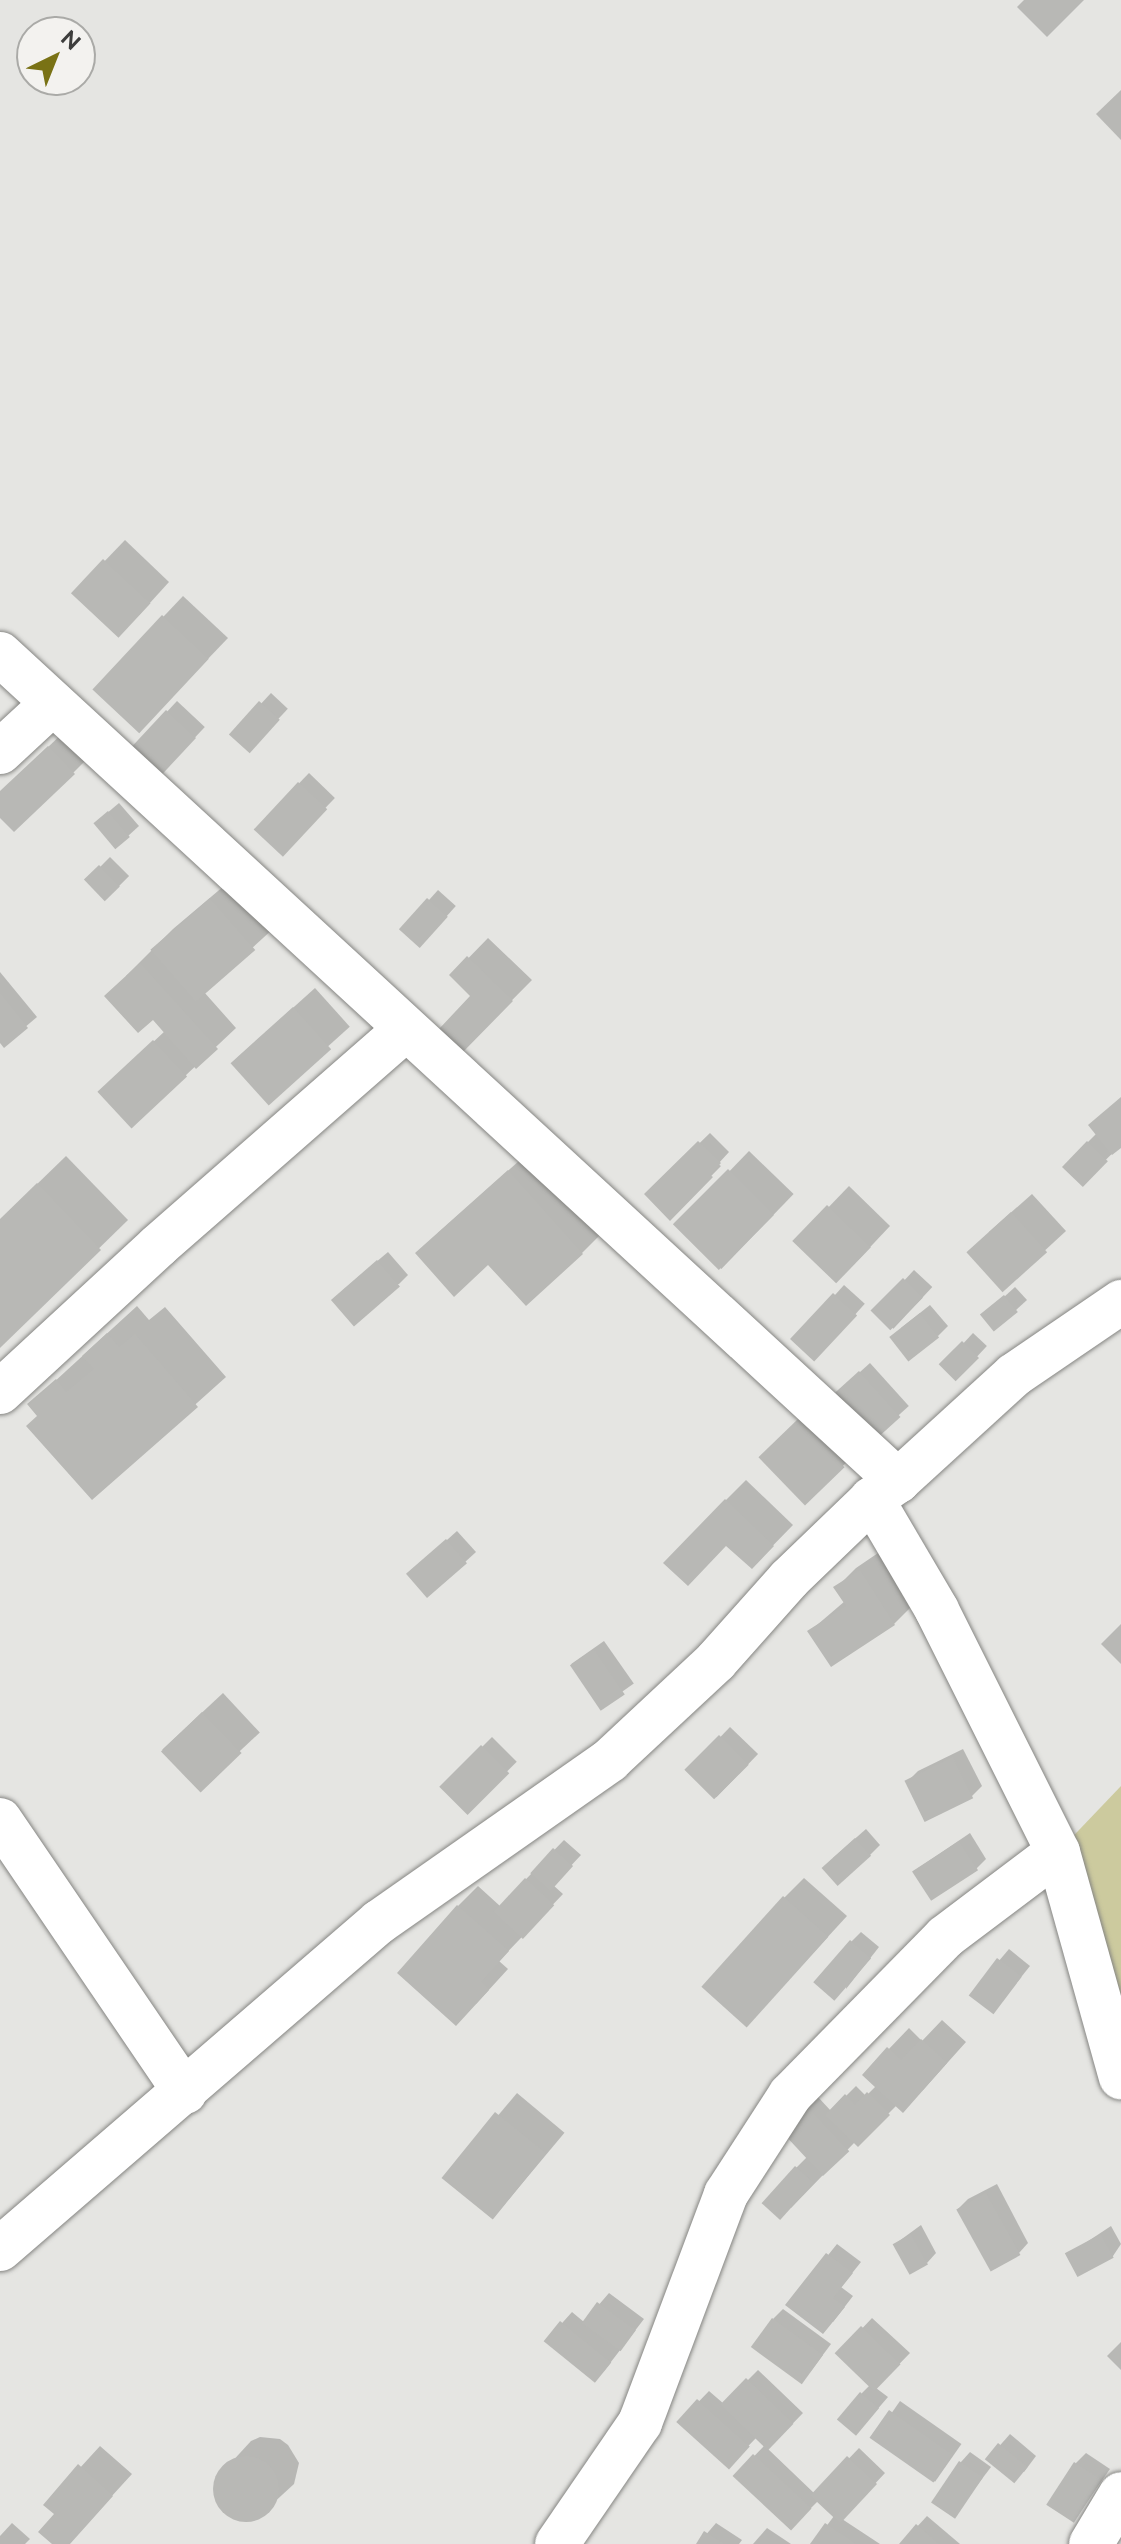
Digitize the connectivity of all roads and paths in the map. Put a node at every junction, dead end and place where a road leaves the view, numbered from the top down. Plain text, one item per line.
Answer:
1 (0, 654) edge
2 (53, 703) junction
3 (0, 752) edge
4 (405, 1030) junction
5 (1121, 1302) edge
6 (0, 1392) edge
7 (885, 1490) junction
8 (0, 1820) edge
9 (1058, 1852) junction
10 (1121, 2077) edge
11 (185, 2092) junction
12 (7, 2229) edge
13 (1121, 2494) edge
14 (557, 2544) edge
15 (1091, 2544) edge

1 - 2 street
2 - 3 street
2 - 4 street
4 - 6 street
4 - 7 street
5 - 7 street
7 - 9 street
7 - 11 street
8 - 11 street
9 - 10 street
9 - 14 street
11 - 12 street
13 - 15 street

